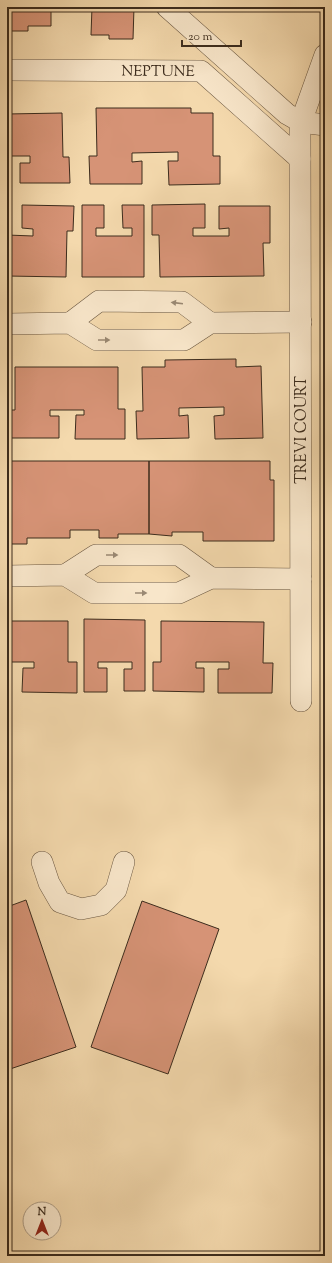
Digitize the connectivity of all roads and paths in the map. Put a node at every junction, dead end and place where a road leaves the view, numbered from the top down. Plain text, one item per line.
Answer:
1 (167, 7) edge
2 (325, 55) edge
3 (7, 70) edge
4 (301, 122) junction
5 (325, 125) edge
6 (300, 159) junction
7 (301, 322) junction
8 (70, 323) junction
9 (210, 323) junction
10 (7, 324) edge
11 (66, 575) junction
12 (7, 576) edge
13 (211, 578) junction
14 (301, 578) junction
15 (301, 701) dead end
16 (42, 862) dead end
17 (124, 862) dead end

1 - 4 street
2 - 4 street, TREVI COURT
3 - 6 street, NEPTUNE
4 - 5 street
4 - 6 street, TREVI COURT
6 - 7 street, TREVI COURT
7 - 9 street
7 - 14 street, TREVI COURT
8 -> 9 street
9 -> 8 street
8 - 10 street
11 - 12 street
11 -> 13 street
11 -> 13 street
13 - 14 street
14 - 15 street, TREVI COURT
16 - 17 street

